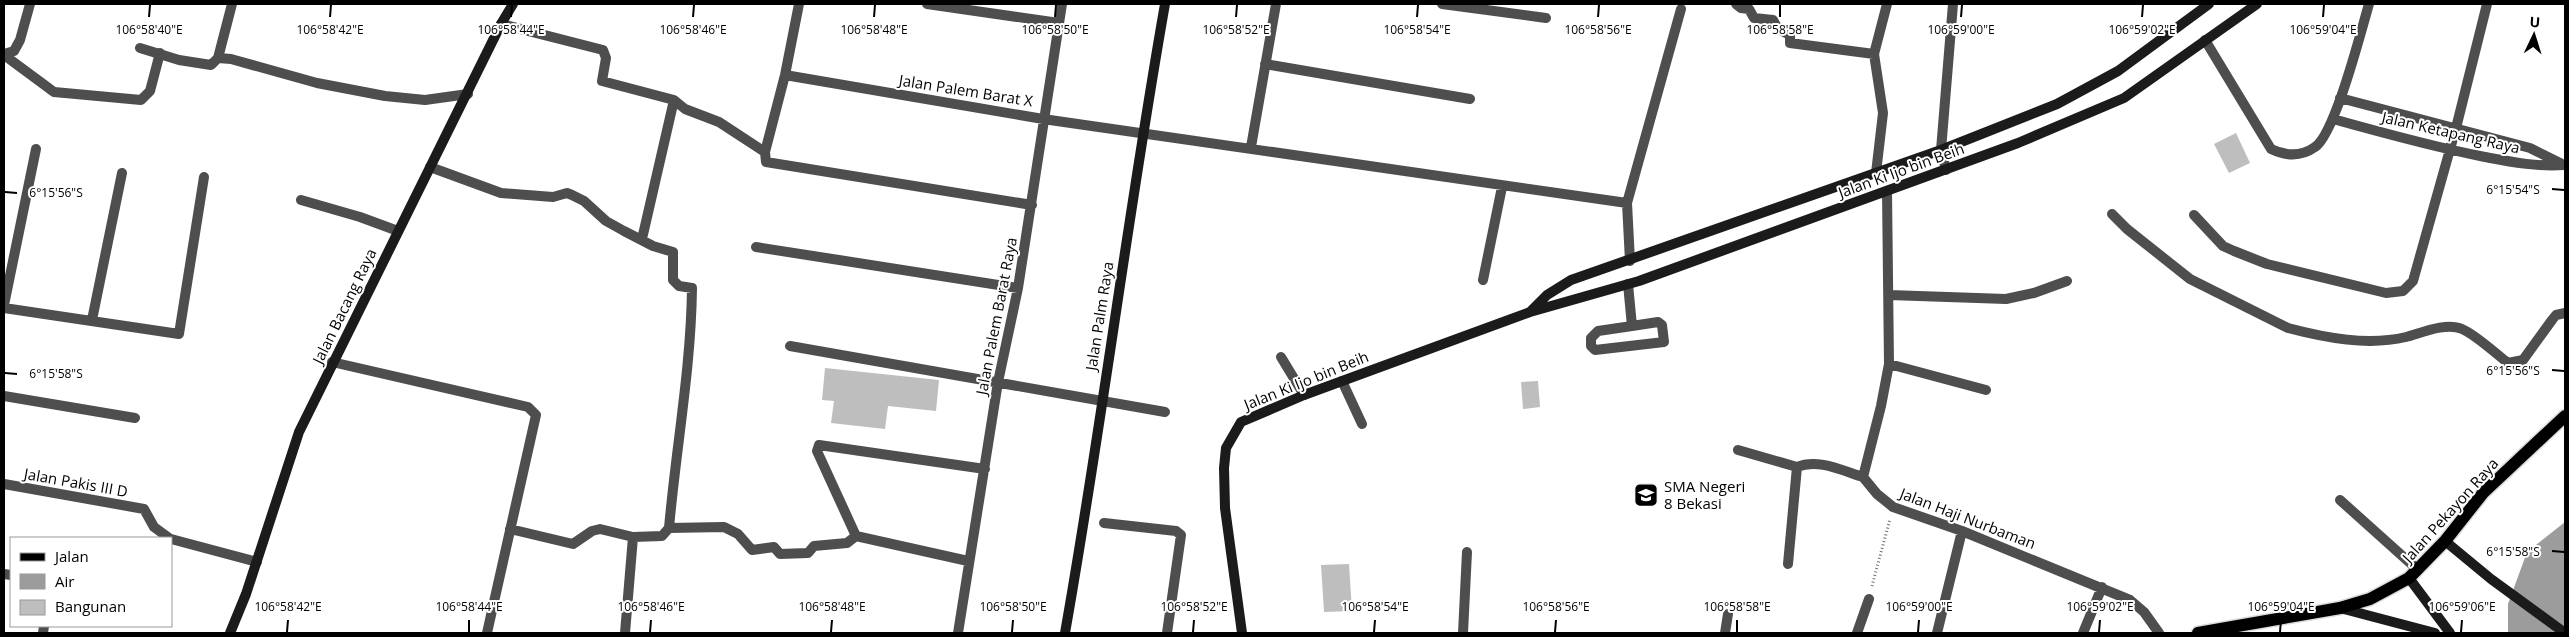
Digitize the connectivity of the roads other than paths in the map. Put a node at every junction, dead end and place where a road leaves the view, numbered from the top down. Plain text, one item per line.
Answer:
1 (30, 4) edge
2 (232, 4) edge
3 (513, 4) edge
4 (799, 4) edge
5 (927, 4) edge
6 (1062, 4) edge
7 (1165, 4) edge
8 (1276, 4) edge
9 (1442, 4) edge
10 (1736, 4) edge
11 (1887, 4) edge
12 (1953, 4) edge
13 (2209, 4) edge
14 (2257, 4) edge
15 (2370, 4) edge
16 (2487, 4) edge
17 (1681, 9) dead end
18 (1546, 18) dead end
19 (1059, 23) junction
20 (501, 24) junction
21 (2205, 40) junction
22 (140, 48) dead end
23 (160, 53) junction
24 (4, 54) edge
25 (1874, 54) junction
26 (218, 58) junction
27 (1265, 64) junction
28 (785, 76) junction
29 (468, 94) junction
30 (2340, 98) junction
31 (1470, 99) dead end
32 (674, 100) junction
33 (1043, 119) junction
34 (2333, 119) junction
35 (2456, 128) junction
36 (1142, 133) junction
37 (36, 148) dead end
38 (1251, 148) junction
39 (1941, 150) junction
40 (2450, 150) junction
41 (765, 152) junction
42 (2565, 165) edge
43 (430, 167) junction
44 (1946, 170) junction
45 (122, 173) dead end
46 (1876, 173) junction
47 (204, 177) dead end
48 (1502, 186) junction
49 (1886, 191) junction
50 (301, 200) dead end
51 (1627, 203) junction
52 (1032, 205) junction
53 (2112, 214) dead end
54 (2194, 215) dead end
55 (398, 232) junction
56 (642, 239) junction
57 (756, 247) dead end
58 (1630, 261) junction
59 (1484, 280) dead end
60 (2067, 281) dead end
61 (1628, 284) junction
62 (1018, 288) junction
63 (1889, 295) junction
64 (4, 306) edge
65 (1530, 312) junction
66 (2565, 313) edge
67 (92, 320) junction
68 (1632, 326) junction
69 (790, 346) dead end
70 (1281, 357) dead end
71 (332, 362) junction
72 (1889, 364) junction
73 (1342, 381) junction
74 (998, 382) junction
75 (1986, 390) dead end
76 (1304, 395) junction
77 (4, 396) edge
78 (1102, 403) junction
79 (1165, 412) dead end
80 (2565, 416) edge
81 (135, 418) dead end
82 (1362, 424) dead end
83 (1738, 450) dead end
84 (1797, 466) junction
85 (985, 469) junction
86 (1863, 477) junction
87 (4, 484) edge
88 (2340, 500) dead end
89 (1104, 523) dead end
90 (669, 528) junction
91 (510, 529) junction
92 (1962, 531) junction
93 (856, 536) junction
94 (167, 537) edge
95 (633, 537) junction
96 (172, 540) edge
97 (2445, 542) junction
98 (1467, 552) dead end
99 (968, 561) junction
100 (257, 562) junction
101 (1788, 564) dead end
102 (2414, 574) junction
103 (2102, 587) junction
104 (1869, 599) road end
105 (2340, 608) junction
106 (1728, 614) dead end
107 (230, 633) edge
108 (487, 633) edge
109 (624, 633) edge
110 (958, 633) edge
111 (1065, 633) edge
112 (1167, 633) edge
113 (1242, 633) edge
114 (1463, 633) edge
115 (1725, 633) edge
116 (1857, 633) edge
117 (1937, 633) edge
118 (2084, 633) edge
119 (2159, 633) edge
120 (2198, 633) edge
121 (2436, 633) edge
122 (2450, 633) edge
123 (2565, 633) edge

1 - 24 street
2 - 26 street
3 - 20 street, Jalan Bacang Raya
4 - 28 street
5 - 19 street
6 - 19 street, Jalan Palem Barat Raya
7 - 36 street, Jalan Palm Raya
8 - 27 street
9 - 18 street
10 - 25 street
11 - 25 street
12 - 39 street
13 - 39 street, Jalan Ki Ijo bin Beih
14 - 21 street, Jalan Ki Ijo bin Beih
15 - 30 street
16 - 35 street
17 - 51 street
19 - 33 street, Jalan Palem Barat Raya
20 - 29 street, Jalan Bacang Raya
20 - 32 street
21 - 34 street
21 - 44 street, Jalan Ki Ijo bin Beih
22 - 23 street
23 - 24 street
23 - 26 street
25 - 46 street
26 - 29 street
27 - 31 street
27 - 38 street
28 - 33 street, Jalan Palem Barat X
28 - 41 street
29 - 43 street, Jalan Bacang Raya
30 - 34 street
30 - 35 street, Jalan Ketapang Raya
32 - 41 street
32 - 56 street
33 - 36 street, Jalan Palem Barat X
33 - 52 street, Jalan Palem Barat Raya
34 - 40 street, Jalan Ketapang Raya
35 - 40 street
35 - 42 street, Jalan Ketapang Raya
36 - 38 street, Jalan Palem Barat X
36 - 78 street, Jalan Palm Raya
37 - 64 street
38 - 48 street, Jalan Palem Barat X
39 - 44 street
39 - 46 street, Jalan Ki Ijo bin Beih
40 - 42 street, Jalan Ketapang Raya
40 - 54 street
41 - 52 street
43 - 55 street, Jalan Bacang Raya
43 - 56 street
44 - 49 street, Jalan Ki Ijo bin Beih
45 - 67 street
46 - 58 street, Jalan Ki Ijo bin Beih
47 - 67 street
48 - 51 street, Jalan Palem Barat X
48 - 59 street
49 - 61 street, Jalan Ki Ijo bin Beih
49 - 63 street
50 - 55 street
51 - 58 street
52 - 62 street, Jalan Palem Barat Raya
53 - 66 street
55 - 71 street, Jalan Bacang Raya
56 - 90 street
57 - 62 street
58 - 65 street, Jalan Ki Ijo bin Beih
60 - 63 street
61 - 65 street, Jalan Ki Ijo bin Beih
61 - 68 street
62 - 74 street, Jalan Palem Barat Raya
63 - 72 street
64 - 67 street
65 - 73 street, Jalan Ki Ijo bin Beih
68 - 68 street
69 - 74 street
70 - 76 street
71 - 91 street
71 - 100 street, Jalan Bacang Raya
72 - 75 street
72 - 86 street
73 - 76 street, Jalan Ki Ijo bin Beih
73 - 82 street
74 - 78 street
74 - 85 street, Jalan Palem Barat Raya
76 - 113 street, Jalan Ki Ijo bin Beih
77 - 81 street
78 - 79 street
78 - 111 street, Jalan Palm Raya
80 - 97 main road, Jalan Pekayon Raya
83 - 84 street
84 - 86 street
84 - 101 street
85 - 93 street
85 - 99 street, Jalan Palem Barat Raya
86 - 92 street, Jalan Haji Nurbaman
87 - 94 street, Jalan Pakis III D
88 - 102 street
89 - 112 street
90 - 93 street
90 - 95 street
91 - 95 street
91 - 108 street
92 - 103 street, Jalan Haji Nurbaman
92 - 117 street
93 - 99 street
95 - 109 street
96 - 100 street
97 - 102 main road, Jalan Pekayon Raya
97 - 123 street
98 - 114 street
99 - 110 street, Jalan Palem Barat Raya
100 - 107 street, Jalan Bacang Raya
102 - 105 main road, Jalan Pekayon Raya
102 - 122 street
103 - 118 street
103 - 119 street, Jalan Haji Nurbaman
104 - 116 street
105 - 120 main road, Jalan Pekayon Raya
105 - 121 street
106 - 115 street

